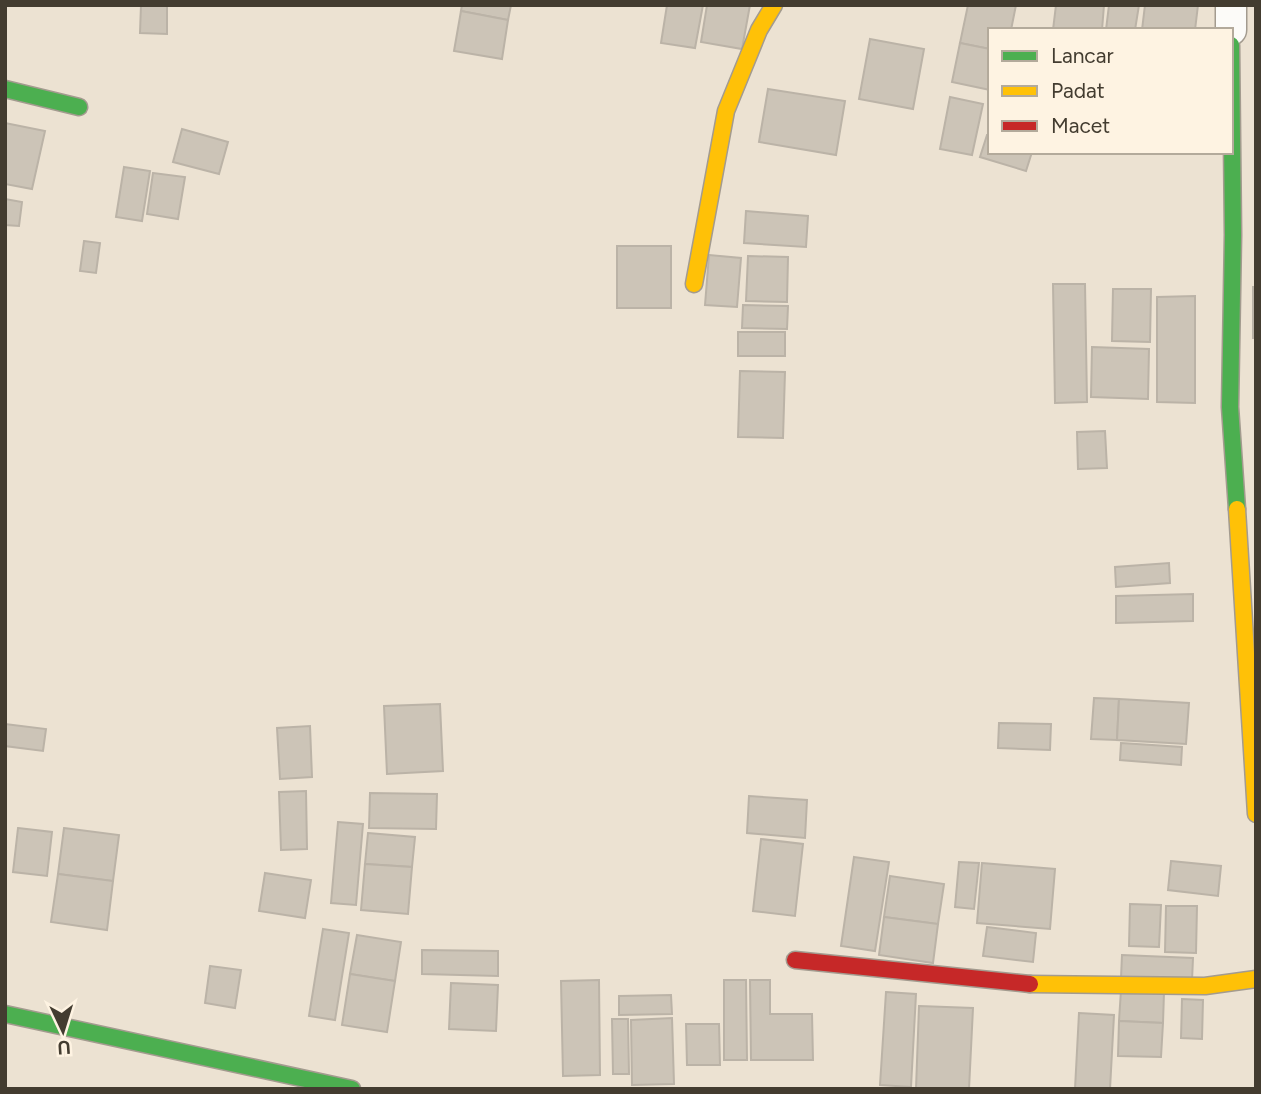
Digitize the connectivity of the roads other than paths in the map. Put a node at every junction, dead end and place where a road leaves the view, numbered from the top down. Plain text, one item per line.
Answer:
1 (775, 5) edge
2 (1231, 5) edge
3 (1231, 28) edge
4 (5, 89) edge
5 (79, 107) dead end
6 (1232, 154) edge
7 (694, 284) dead end
8 (1248, 572) edge
9 (1256, 814) edge
10 (795, 960) dead end
11 (1256, 979) edge
12 (5, 1014) edge
13 (352, 1089) edge

1 - 7 street
2 - 3 street
4 - 5 street
6 - 8 street
8 - 9 street
10 - 11 street
12 - 13 street

